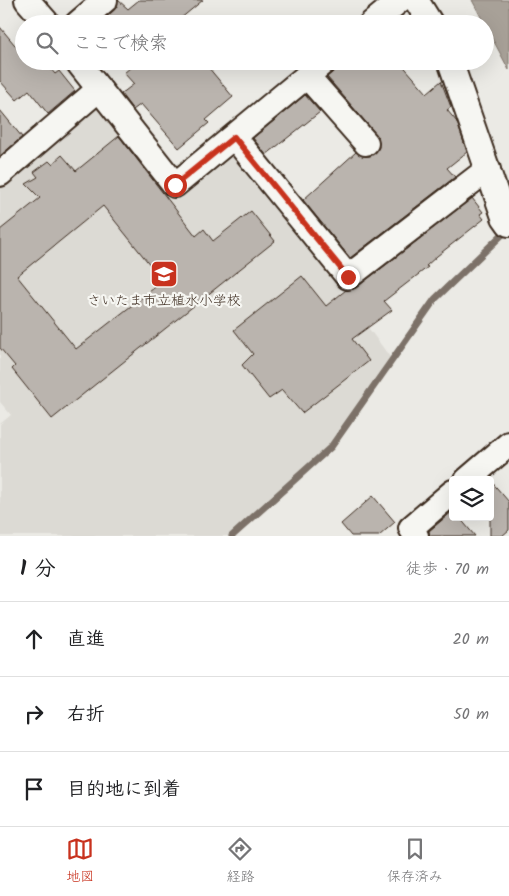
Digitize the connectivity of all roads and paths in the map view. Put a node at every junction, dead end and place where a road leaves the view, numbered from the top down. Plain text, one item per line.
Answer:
1 (27, 0) edge
2 (105, 0) edge
3 (400, 0) edge
4 (416, 0) edge
5 (40, 15) edge
6 (88, 15) edge
7 (382, 15) edge
8 (425, 15) edge
9 (85, 70) edge
10 (314, 70) edge
11 (453, 70) edge
12 (307, 76) junction
13 (99, 89) junction
14 (234, 137) junction
15 (366, 143) dead end
16 (488, 169) junction
17 (0, 174) edge
18 (509, 224) edge
19 (509, 444) edge
20 (472, 476) edge
21 (449, 495) edge
22 (416, 536) edge

1 - 5 street
2 - 6 street
3 - 7 street
4 - 8 street
9 - 13 street
10 - 12 street
11 - 16 street
12 - 14 street
12 - 15 street
13 - 14 street
13 - 17 street
14 - 16 street
16 - 18 street
19 - 20 street
21 - 22 street

